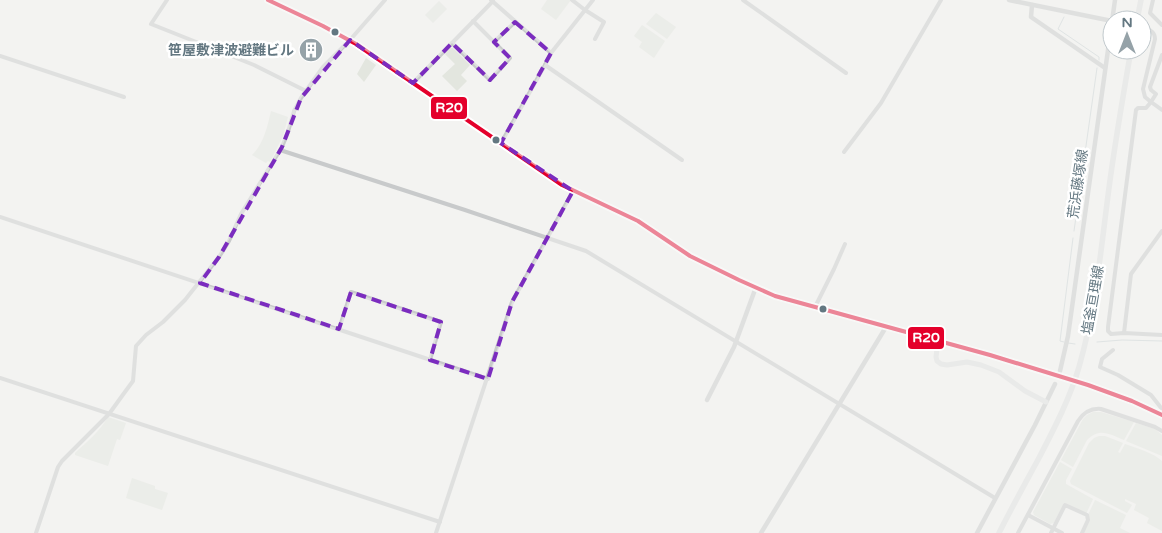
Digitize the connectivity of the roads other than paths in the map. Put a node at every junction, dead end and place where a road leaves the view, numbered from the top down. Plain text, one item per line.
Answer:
1 (167, 0) edge
2 (268, 0) edge
3 (385, 0) edge
4 (572, 0) edge
5 (593, 0) edge
6 (742, 0) edge
7 (941, 0) edge
8 (1009, 0) edge
9 (1115, 0) edge
10 (1154, 0) edge
11 (492, 1) edge
12 (1032, 5) junction
13 (585, 10) junction
14 (1102, 20) edge
15 (473, 21) junction
16 (515, 22) junction
17 (1162, 24) edge
18 (1152, 32) edge
19 (595, 38) dead end
20 (350, 40) junction
21 (494, 42) junction
22 (452, 43) junction
23 (1152, 52) edge
24 (551, 53) junction
25 (0, 56) edge
26 (1162, 56) edge
27 (1129, 60) edge
28 (1150, 60) edge
29 (545, 65) junction
30 (1105, 68) junction
31 (846, 73) dead end
32 (413, 82) junction
33 (306, 91) junction
34 (124, 97) dead end
35 (1150, 102) junction
36 (1162, 110) edge
37 (501, 143) junction
38 (280, 150) junction
39 (844, 152) dead end
40 (682, 160) dead end
41 (573, 191) junction
42 (0, 217) edge
43 (1162, 230) edge
44 (547, 237) junction
45 (845, 244) dead end
46 (200, 283) junction
47 (756, 287) junction
48 (815, 307) junction
49 (886, 326) junction
50 (339, 329) junction
51 (1124, 333) junction
52 (1162, 335) edge
53 (938, 341) junction
54 (1113, 350) dead end
55 (430, 360) junction
56 (1060, 371) dead end
57 (0, 378) edge
58 (488, 379) junction
59 (1075, 381) junction
60 (1056, 384) dead end
61 (707, 400) dead end
62 (1046, 402) junction
63 (840, 404) junction
64 (1162, 408) edge
65 (109, 414) junction
66 (1162, 415) edge
67 (1162, 431) edge
68 (996, 498) junction
69 (1028, 515) junction
70 (440, 522) junction
71 (1053, 528) junction
72 (36, 533) edge
73 (436, 533) edge
74 (761, 533) edge
75 (977, 533) edge
76 (999, 533) edge
77 (1018, 533) edge
78 (1051, 533) edge
79 (1062, 533) edge
80 (1082, 533) edge

1 - 33 street
2 - 20 main road
3 - 20 street
4 - 13 street
5 - 13 street
6 - 31 street
7 - 39 street
8 - 12 street
9 - 30 street, 荒浜藤塚線
10 - 17 street
11 - 15 street
11 - 16 street
12 - 14 street
12 - 30 street
13 - 19 street
13 - 24 street
15 - 21 street
15 - 22 street
16 - 21 street
16 - 24 street
18 - 23 street
20 - 32 main road
20 - 33 street
21 - 22 street
22 - 32 street
24 - 29 street
25 - 34 street
26 - 35 street
27 - 59 main road, 塩釜亘理線
28 - 35 street
29 - 37 street
29 - 40 street
30 - 56 street, 荒浜藤塚線
32 - 37 main road
33 - 38 street
35 - 36 street
35 - 51 street
37 - 41 main road
38 - 44 street
38 - 46 street
41 - 44 street
41 - 47 main road
42 - 46 street
43 - 51 street
44 - 58 street
44 - 63 street
45 - 48 street
46 - 50 street
46 - 65 street
47 - 48 main road
47 - 61 street
48 - 49 main road
49 - 53 main road
49 - 63 street
50 - 55 street
50 - 55 street
51 - 52 street
53 - 59 main road
53 - 62 main road
54 - 64 street
55 - 58 street
57 - 65 street
58 - 70 street
59 - 66 main road
59 - 76 main road, 塩釜亘理線
60 - 62 street
62 - 68 street
63 - 68 street
63 - 74 street
65 - 70 street
65 - 72 street
67 - 69 street
68 - 75 street
69 - 71 street
69 - 77 street
70 - 73 street
71 - 78 street
71 - 79 street
71 - 80 street

